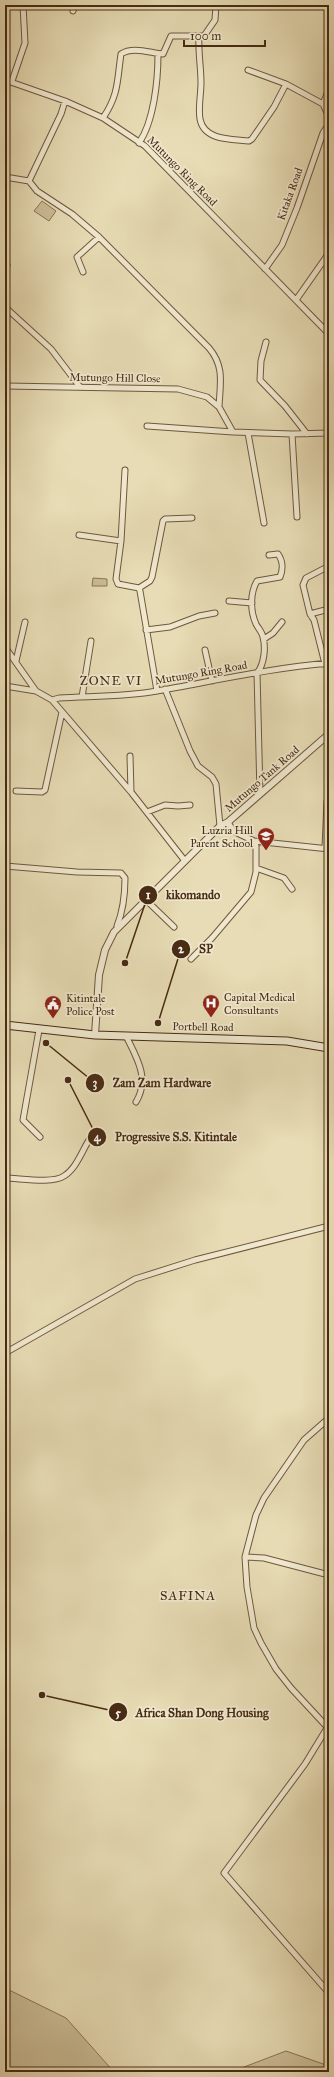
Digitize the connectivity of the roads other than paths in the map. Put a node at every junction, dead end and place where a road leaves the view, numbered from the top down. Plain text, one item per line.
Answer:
1 (24, 5) edge
2 (216, 5) edge
3 (324, 5) edge
4 (329, 7) edge
5 (199, 36) junction
6 (158, 54) junction
7 (248, 70) dead end
8 (5, 80) edge
9 (12, 81) junction
10 (286, 84) junction
11 (329, 89) edge
12 (65, 101) junction
13 (323, 104) junction
14 (329, 117) edge
15 (103, 118) junction
16 (329, 124) edge
17 (139, 143) junction
18 (5, 177) edge
19 (29, 181) junction
20 (99, 237) junction
21 (329, 253) edge
22 (265, 269) junction
23 (83, 272) dead end
24 (296, 300) junction
25 (5, 307) edge
26 (329, 334) edge
27 (266, 342) dead end
28 (5, 386) edge
29 (80, 387) junction
30 (219, 407) junction
31 (147, 426) dead end
32 (233, 432) junction
33 (248, 433) junction
34 (329, 433) edge
35 (292, 434) junction
36 (307, 434) junction
37 (125, 470) dead end
38 (297, 517) dead end
39 (192, 518) dead end
40 (264, 523) dead end
41 (79, 535) dead end
42 (121, 541) junction
43 (269, 555) dead end
44 (329, 566) edge
45 (139, 588) junction
46 (229, 601) dead end
47 (252, 603) junction
48 (329, 609) edge
49 (215, 613) dead end
50 (310, 614) junction
51 (25, 622) dead end
52 (282, 622) dead end
53 (146, 630) junction
54 (264, 639) junction
55 (92, 640) dead end
56 (5, 647) edge
57 (205, 650) dead end
58 (16, 661) junction
59 (327, 664) edge
60 (257, 673) junction
61 (212, 682) junction
62 (5, 686) edge
63 (165, 689) junction
64 (36, 691) junction
65 (157, 691) junction
66 (82, 697) junction
67 (52, 700) junction
68 (62, 712) junction
69 (329, 734) edge
70 (130, 756) dead end
71 (16, 790) dead end
72 (131, 792) junction
73 (260, 794) junction
74 (329, 795) edge
75 (190, 805) dead end
76 (147, 812) junction
77 (228, 822) junction
78 (220, 826) junction
79 (254, 841) junction
80 (327, 848) edge
81 (185, 861) junction
82 (5, 866) edge
83 (256, 868) junction
84 (292, 889) dead end
85 (145, 899) junction
86 (117, 926) junction
87 (174, 927) dead end
88 (191, 959) dead end
89 (5, 1025) edge
90 (39, 1030) junction
91 (95, 1035) junction
92 (126, 1036) junction
93 (329, 1048) edge
94 (136, 1102) dead end
95 (40, 1137) dead end
96 (89, 1140) dead end
97 (5, 1178) edge
98 (329, 1226) edge
99 (5, 1353) edge
100 (329, 1418) edge
101 (245, 1558) junction
102 (329, 1575) edge
103 (328, 1728) edge
104 (329, 1993) edge

1 - 9 street
2 - 5 street
3 - 4 street
5 - 6 street
5 - 10 street
6 - 15 street
6 - 17 street
7 - 10 street
8 - 9 street, Mutungo Ring Road
9 - 12 street, Mutungo Ring Road
10 - 13 street
11 - 13 street
12 - 15 street, Mutungo Ring Road
12 - 19 street
13 - 14 street
15 - 17 street, Mutungo Ring Road
16 - 22 street, Kitaka Road
17 - 22 street, Mutungo Ring Road
18 - 19 street
19 - 20 street
20 - 23 street
20 - 30 street
21 - 24 street
22 - 24 street, Mutungo Ring Road
24 - 26 street, Mutungo Ring Road
25 - 29 street
27 - 36 street
28 - 29 street, Mutungo Hill Close
29 - 30 street, Mutungo Hill Close
30 - 32 street
31 - 32 street
32 - 33 street
33 - 35 street
33 - 40 street
34 - 36 street
35 - 36 street
35 - 38 street
37 - 42 street
39 - 45 street
41 - 42 street
42 - 45 street
43 - 47 street
44 - 50 street
45 - 53 street
46 - 47 street
47 - 54 street
48 - 50 street
49 - 53 street
50 - 59 street
51 - 58 street
52 - 54 street
53 - 65 street
54 - 60 street
55 - 66 street
56 - 58 street
57 - 61 street
58 - 64 street
59 - 60 street, Mutungo Ring Road
60 - 61 street, Mutungo Ring Road
60 - 73 street
61 - 63 street, Mutungo Ring Road
62 - 64 street
63 - 65 street, Mutungo Ring Road
63 - 78 street
64 - 67 street
65 - 66 street, Mutungo Ring Road
66 - 67 street, Mutungo Ring Road
67 - 68 street
68 - 71 street
68 - 72 street
69 - 73 street, Mutungo Tank Road
70 - 72 street
72 - 76 street
73 - 77 street, Mutungo Tank Road
74 - 80 street
75 - 76 street
76 - 81 street
77 - 78 street, Mutungo Tank Road
77 - 79 street
78 - 81 street, Mutungo Tank Road
79 - 80 street
79 - 83 street
81 - 85 street, Mutungo Tank Road
82 - 86 street
83 - 84 street
83 - 88 street
85 - 86 street, Mutungo Tank Road
85 - 87 street
86 - 91 street, Mutungo Tank Road
89 - 90 main road, Portbell Road
90 - 91 main road, Portbell Road
90 - 95 street
91 - 92 main road, Portbell Road
92 - 93 main road, Portbell Road
92 - 94 street
96 - 97 street
98 - 99 street
100 - 101 street
101 - 102 street
101 - 103 street
103 - 104 street

